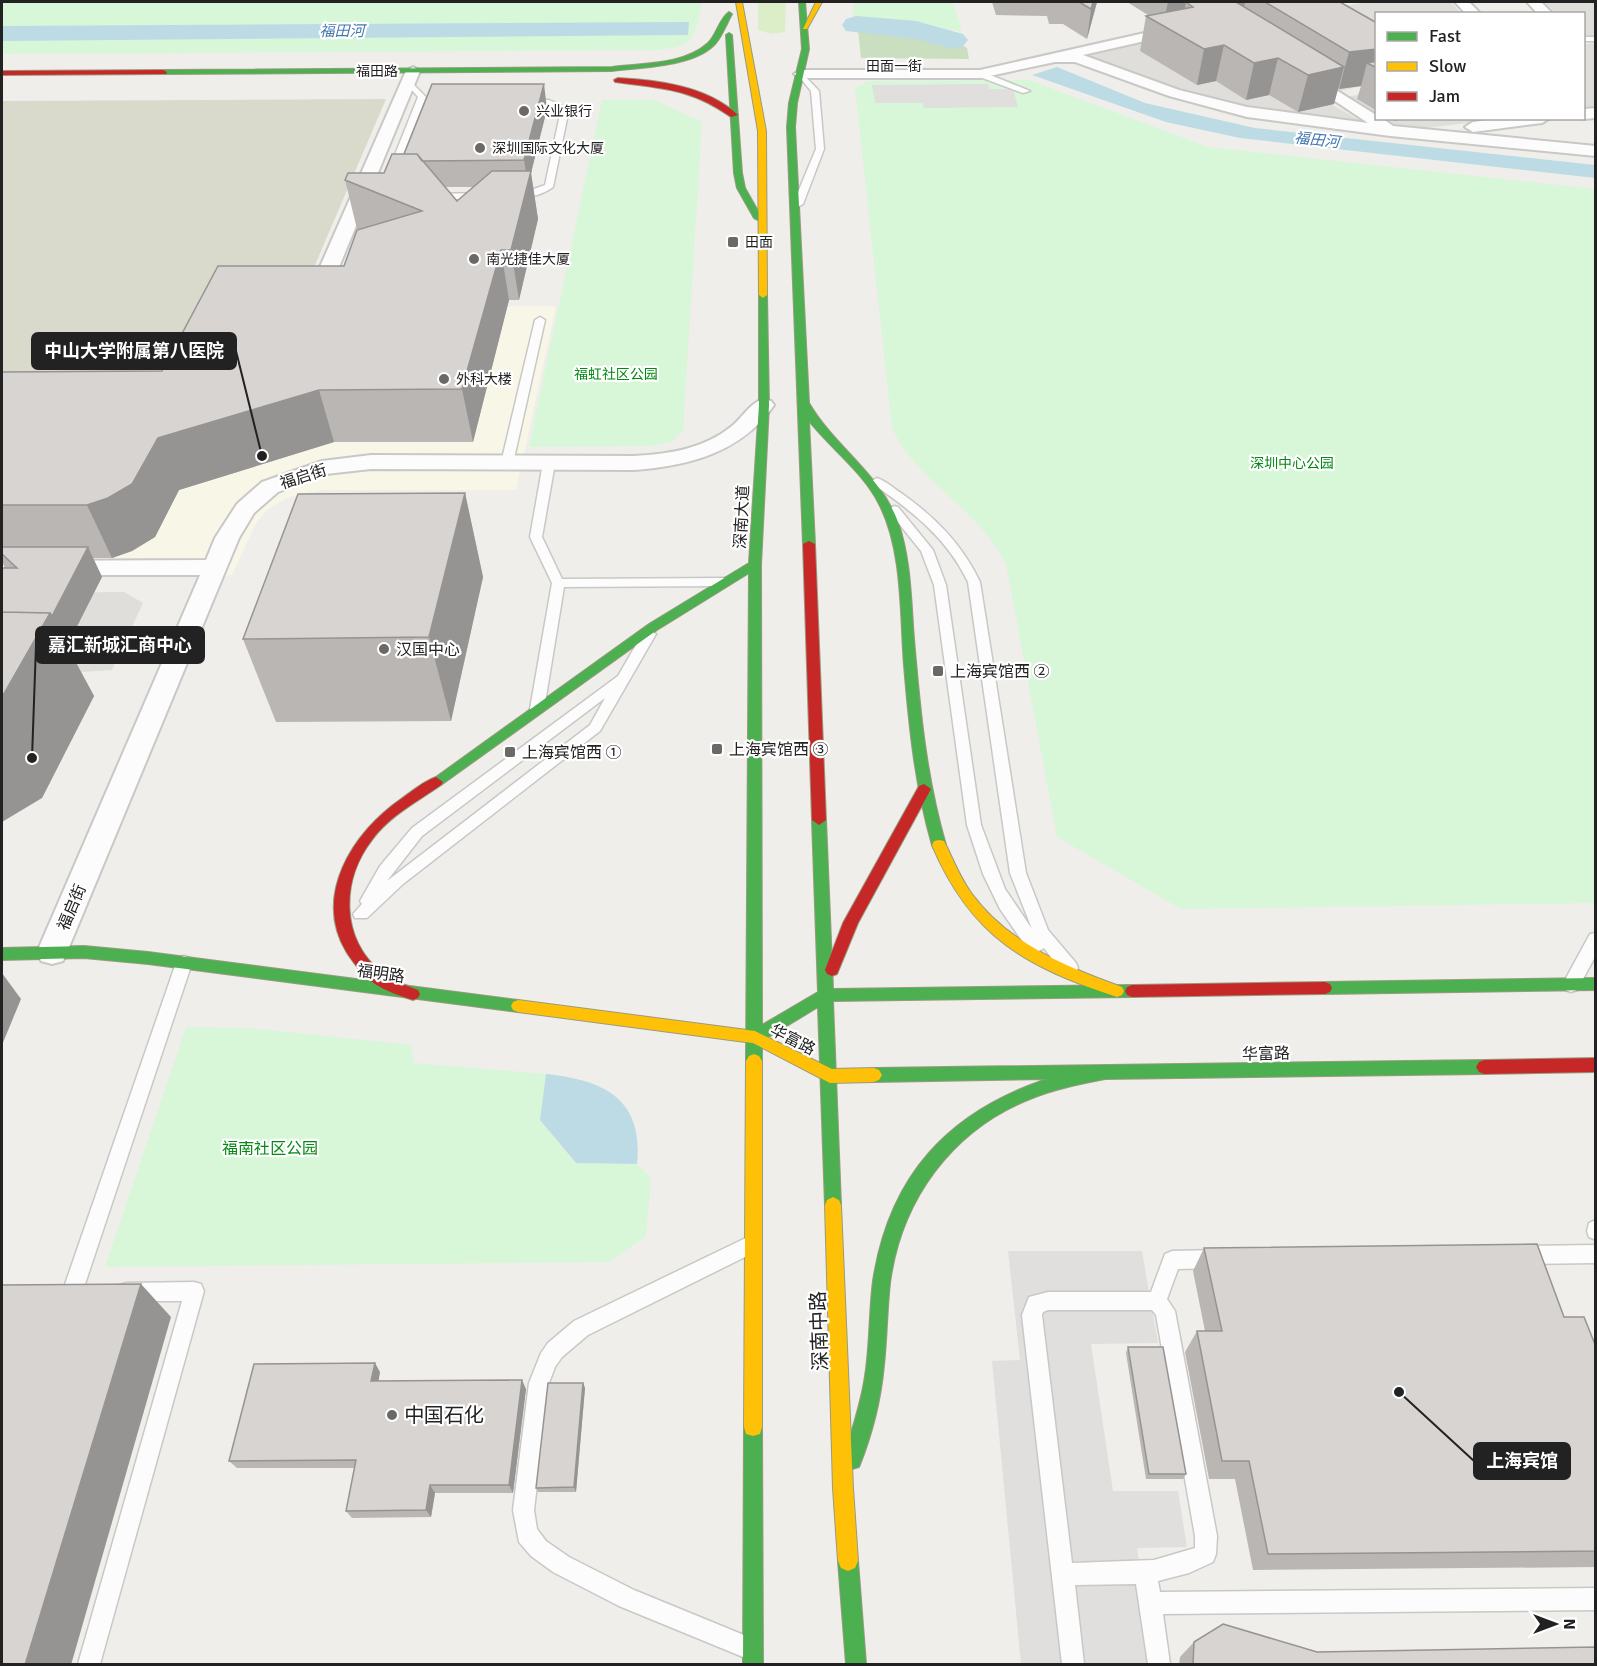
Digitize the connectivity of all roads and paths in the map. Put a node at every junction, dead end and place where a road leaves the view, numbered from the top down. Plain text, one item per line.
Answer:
1 (802, 2) edge
2 (819, 2) edge
3 (735, 6) edge
4 (1192, 27) edge
5 (806, 28) junction
6 (1051, 57) junction
7 (1290, 65) edge
8 (802, 69) junction
9 (983, 70) junction
10 (2, 73) edge
11 (410, 76) junction
12 (2, 84) edge
13 (1026, 91) dead end
14 (1358, 93) edge
15 (1339, 96) junction
16 (514, 102) edge
17 (420, 103) junction
18 (432, 103) edge
19 (734, 115) junction
20 (1527, 120) edge
21 (1390, 130) junction
22 (1420, 134) junction
23 (1596, 151) edge
24 (390, 177) edge
25 (491, 196) edge
26 (502, 196) edge
27 (425, 197) edge
28 (797, 207) junction
29 (762, 225) junction
30 (312, 306) edge
31 (540, 320) dead end
32 (803, 402) junction
33 (764, 405) junction
34 (507, 463) junction
35 (549, 463) junction
36 (868, 477) junction
37 (882, 496) junction
38 (755, 565) junction
39 (214, 567) junction
40 (2, 568) edge
41 (726, 582) junction
42 (558, 583) junction
43 (653, 627) junction
44 (625, 676) junction
45 (537, 709) junction
46 (924, 789) junction
47 (362, 914) junction
48 (1596, 939) edge
49 (351, 948) junction
50 (52, 952) junction
51 (2, 954) edge
52 (184, 963) junction
53 (1084, 983) junction
54 (1571, 984) junction
55 (1596, 984) edge
56 (1117, 991) junction
57 (412, 994) junction
58 (826, 995) junction
59 (754, 1037) junction
60 (1596, 1065) edge
61 (1105, 1072) junction
62 (830, 1076) junction
63 (754, 1242) junction
64 (1596, 1254) edge
65 (1502, 1256) edge
66 (1231, 1259) edge
67 (49, 1293) edge
68 (72, 1293) junction
69 (1157, 1301) junction
70 (843, 1488) junction
71 (1063, 1574) junction
72 (1146, 1574) junction
73 (1596, 1599) edge
74 (1150, 1603) junction
75 (753, 1657) edge
76 (89, 1665) edge
77 (856, 1665) edge
78 (1073, 1665) edge
79 (1159, 1665) edge

1 - 5 main road
2 - 5 main road
3 - 11 main road, 福田路
3 - 19 main road
3 - 29 main road, 深南大道
4 - 6 street, 田面一街
5 - 8 main road
6 - 9 street, 田面一街
6 - 21 street
7 - 15 street
8 - 9 street, 田面一街
8 - 28 main road
8 - 28 lane
9 - 13 lane
10 - 11 main road, 福田路
11 - 12 main road, 福田路
11 - 17 lane
11 - 19 main road, 福田路
11 - 30 street
14 - 15 street
15 - 21 street
16 - 26 lane
17 - 18 lane
17 - 24 lane
19 - 29 main road
20 - 22 street
21 - 22 street
22 - 23 street
25 - 27 lane
28 - 32 main road
29 - 33 main road, 深南大道
31 - 34 lane
32 - 36 main road
32 - 58 main road
33 - 35 street, 福启街
33 - 38 main road, 深南大道
34 - 35 street, 福启街
34 - 39 street, 福启街
35 - 42 lane
36 - 37 main road
36 - 53 lane
37 - 46 main road
37 - 53 lane
38 - 41 main road
38 - 59 main road, 深南大道
39 - 40 street
39 - 50 street, 福启街
41 - 42 lane
41 - 43 main road
42 - 45 lane
43 - 44 lane
43 - 45 main road
44 - 47 lane
44 - 47 lane
45 - 49 main road
46 - 53 main road
46 - 58 main road
47 - 49 lane
48 - 54 lane
49 - 57 main road
50 - 51 main road, 福明路
50 - 52 main road, 福明路
52 - 57 main road, 福明路
52 - 68 lane
53 - 56 main road
54 - 55 main road, 华富路
54 - 56 main road, 华富路
56 - 58 main road, 华富路
57 - 59 main road, 福明路
58 - 59 main road, 华富路
58 - 62 main road, 深南中路
59 - 62 main road, 华富路
59 - 63 main road
60 - 61 main road, 华富路
61 - 62 main road, 华富路
61 - 70 main road
62 - 70 main road, 深南中路
63 - 75 main road
63 - 75 lane
64 - 65 lane
66 - 69 lane
67 - 68 lane
68 - 76 lane
69 - 71 lane
69 - 72 lane
70 - 77 main road, 深南中路
71 - 72 lane
71 - 78 lane
72 - 74 lane
73 - 74 lane
74 - 79 lane

